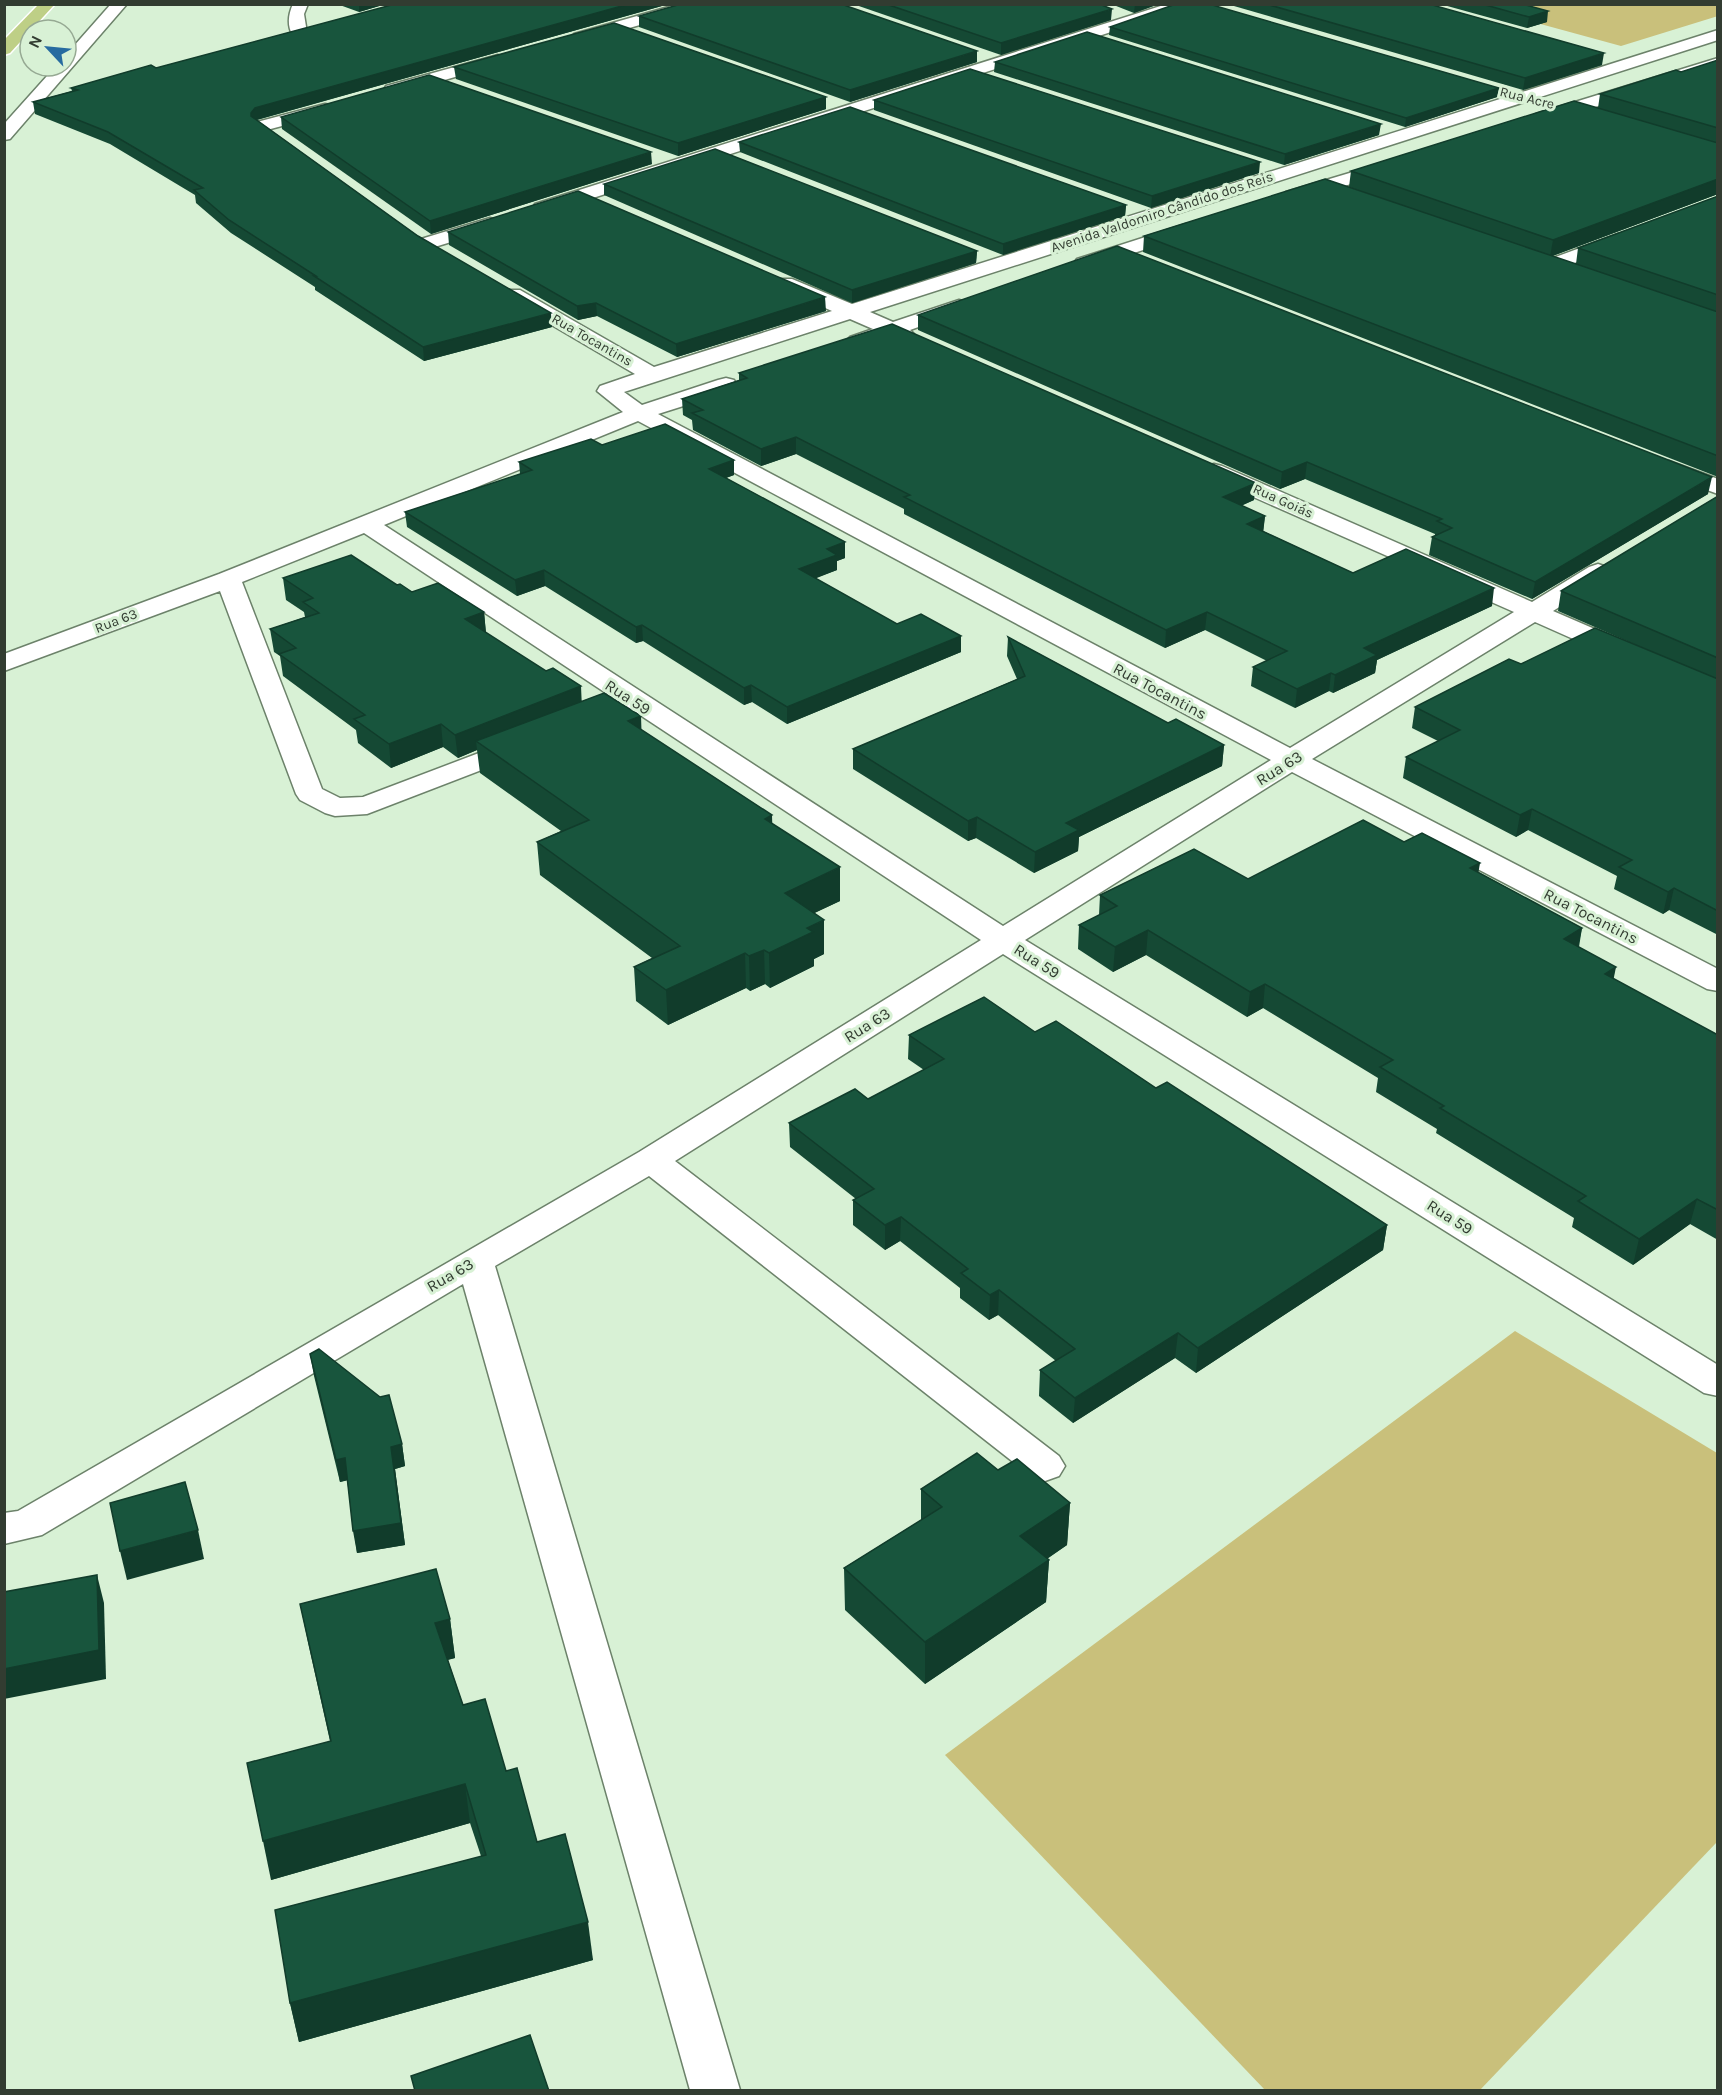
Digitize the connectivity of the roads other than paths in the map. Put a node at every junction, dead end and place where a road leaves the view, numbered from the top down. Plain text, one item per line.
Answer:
1 (48, 4) edge
2 (120, 4) edge
3 (301, 4) edge
4 (698, 4) edge
5 (1184, 4) edge
6 (1105, 11) edge
7 (1135, 20) junction
8 (616, 27) junction
9 (300, 33) edge
10 (638, 35) edge
11 (1086, 35) junction
12 (1718, 35) edge
13 (562, 42) edge
14 (1109, 42) edge
15 (4, 50) edge
16 (78, 51) edge
17 (518, 55) edge
18 (1605, 57) dead end
19 (1628, 63) junction
20 (1718, 63) edge
21 (975, 64) junction
22 (1675, 76) junction
23 (54, 78) edge
24 (431, 79) junction
25 (1004, 83) edge
26 (1489, 88) edge
27 (465, 90) edge
28 (375, 94) edge
29 (1522, 97) junction
30 (826, 103) edge
31 (342, 104) edge
32 (1572, 109) junction
33 (848, 111) junction
34 (870, 118) edge
35 (1605, 119) edge
36 (1526, 123) edge
37 (1382, 128) edge
38 (4, 135) edge
39 (1405, 135) junction
40 (283, 140) edge
41 (716, 152) junction
42 (655, 157) dead end
43 (1413, 159) edge
44 (1250, 163) edge
45 (677, 164) junction
46 (749, 165) edge
47 (1283, 173) junction
48 (1323, 187) junction
49 (583, 196) junction
50 (1357, 199) edge
51 (1280, 201) edge
52 (604, 205) edge
53 (1129, 208) dead end
54 (527, 213) edge
55 (1151, 216) junction
56 (505, 219) edge
57 (1203, 224) edge
58 (408, 230) edge
59 (1633, 234) edge
60 (1082, 238) junction
61 (428, 243) junction
62 (1116, 252) junction
63 (448, 255) edge
64 (979, 255) dead end
65 (1526, 258) edge
66 (1001, 263) junction
67 (1149, 265) edge
68 (1549, 266) junction
69 (1071, 267) edge
70 (1572, 273) edge
71 (766, 275) edge
72 (499, 285) edge
73 (982, 298) edge
74 (852, 312) junction
75 (893, 330) junction
76 (926, 344) edge
77 (838, 348) edge
78 (651, 375) junction
79 (739, 380) edge
80 (608, 391) joint
81 (639, 413) junction
82 (1651, 461) edge
83 (1197, 463) edge
84 (1711, 499) edge
85 (365, 523) junction
86 (1626, 555) edge
87 (228, 579) junction
88 (1534, 611) junction
89 (1642, 659) edge
90 (4, 663) edge
91 (634, 700) junction
92 (1291, 760) junction
93 (1003, 940) junction
94 (1718, 982) edge
95 (651, 1160) junction
96 (475, 1261) junction
97 (1718, 1383) edge
98 (1045, 1466) dead end
99 (4, 1529) edge
100 (715, 2091) edge

1 - 15 main road
2 - 16 street
3 - 9 street
4 - 8 street
5 - 7 street
6 - 7 street
7 - 11 street
8 - 10 street
8 - 13 street
11 - 14 street
11 - 21 street
12 - 19 street, Avenida Valdomiro Cândido dos Reis
17 - 24 street
18 - 19 street
19 - 22 street
19 - 29 street, Avenida Valdomiro Cândido dos Reis
20 - 22 street
21 - 25 street
21 - 33 street
22 - 32 street
23 - 38 street
24 - 27 street
24 - 28 street
26 - 29 street, Rua Acre
29 - 32 street, Rua Acre
29 - 39 street, Avenida Valdomiro Cândido dos Reis
30 - 33 street
31 - 40 street
32 - 35 street, Rua Acre
32 - 36 street
33 - 34 street
33 - 41 street
37 - 39 street
39 - 47 street, Avenida Valdomiro Cândido dos Reis
41 - 45 street
41 - 46 street
42 - 45 street
43 - 48 street, Avenida Valdomiro Cândido dos Reis
44 - 47 street
45 - 49 street
47 - 48 street
47 - 55 street, Avenida Valdomiro Cândido dos Reis
48 - 50 street
48 - 51 street, Avenida Valdomiro Cândido dos Reis
49 - 52 street
49 - 54 street
53 - 55 street
55 - 60 street, Avenida Valdomiro Cândido dos Reis
56 - 61 street
57 - 62 street, Avenida Valdomiro Cândido dos Reis
58 - 61 street
59 - 68 street
60 - 62 street
60 - 66 street, Avenida Valdomiro Cândido dos Reis
61 - 63 street
62 - 67 street
62 - 69 street, Avenida Valdomiro Cândido dos Reis
64 - 66 street
65 - 68 street
66 - 74 street, Avenida Valdomiro Cândido dos Reis
68 - 70 street
71 - 74 street
72 - 78 street, Rua Tocantins
73 - 75 street
74 - 75 street
74 - 78 street, Avenida Valdomiro Cândido dos Reis
75 - 76 street
75 - 77 street
78 - 80 street, Avenida Valdomiro Cândido dos Reis
79 - 81 street
80 - 81 street, Rua Tocantins
81 - 85 street, Rua 63
81 - 92 street, Rua Tocantins
82 - 84 street
83 - 88 street, Rua Goiás
85 - 87 street, Rua 63
85 - 91 street, Rua 59
86 - 88 street, Rua 63
87 - 90 street, Rua 63
87 - 91 street
88 - 89 street, Rua Goiás
88 - 92 street, Rua 63
91 - 93 street, Rua 59
92 - 93 street, Rua 63
92 - 94 street, Rua Tocantins
93 - 95 street, Rua 63
93 - 97 street, Rua 59
95 - 96 street, Rua 63
95 - 98 street
96 - 99 street, Rua 63
96 - 100 street

